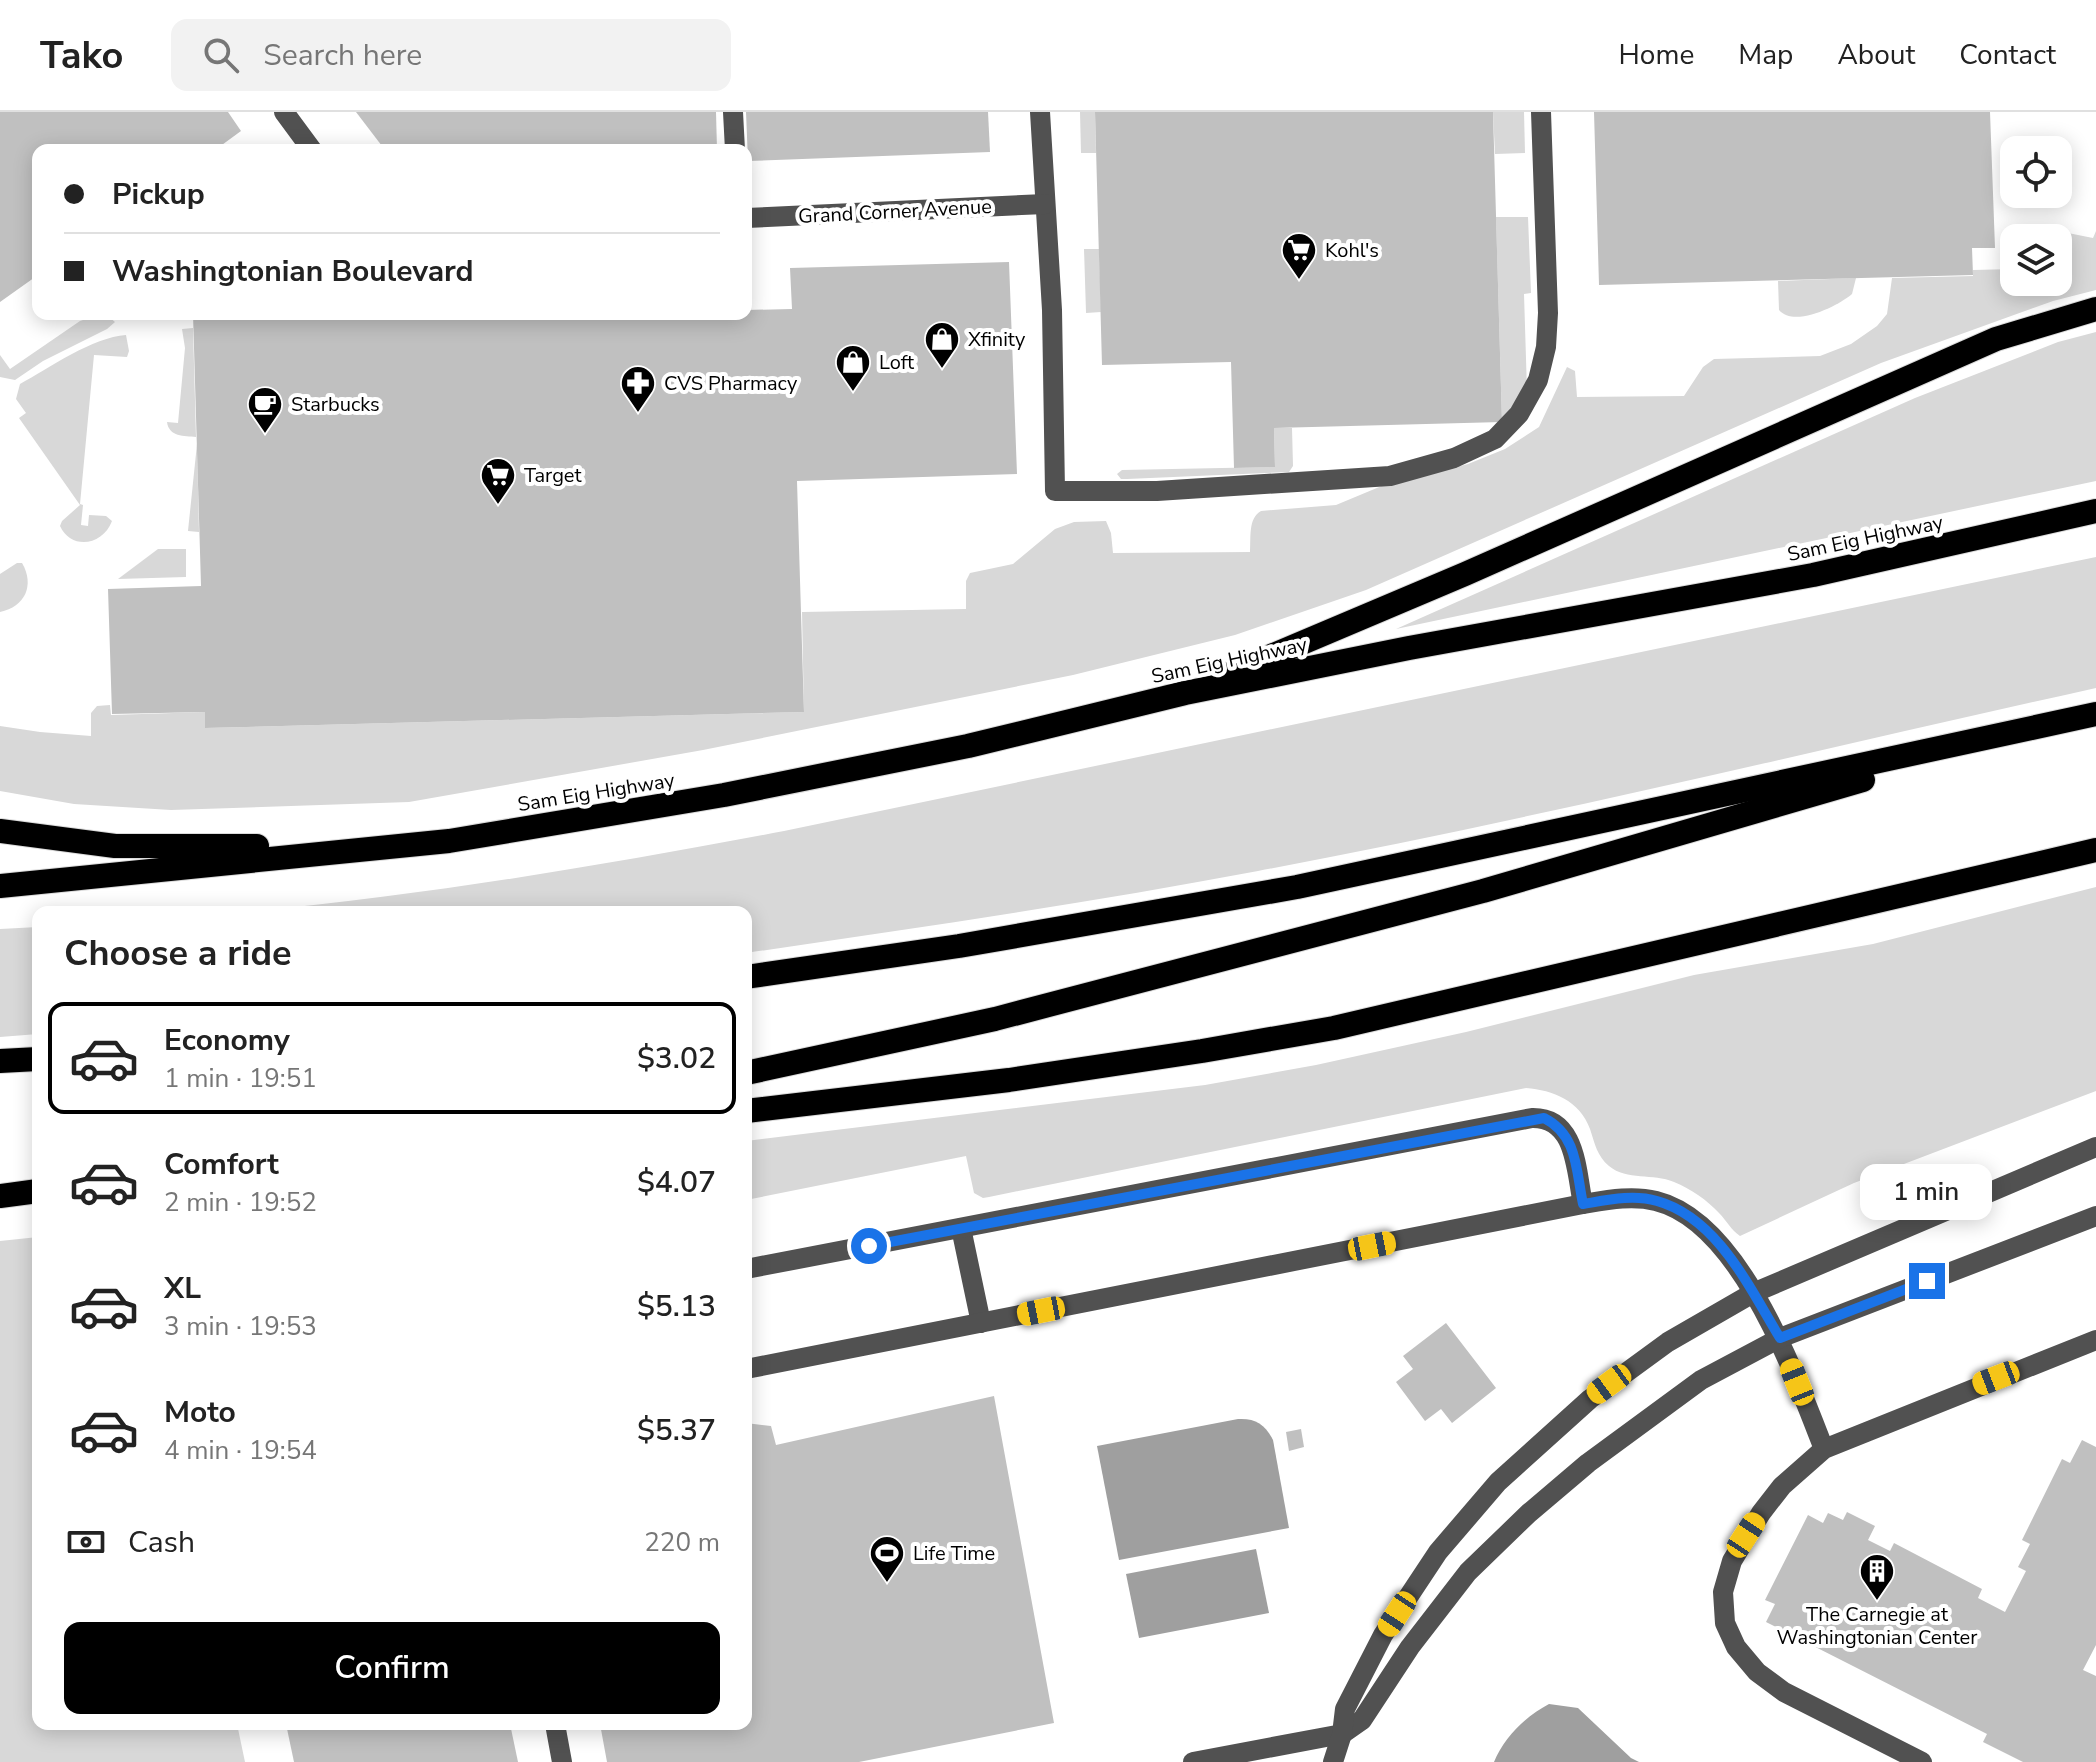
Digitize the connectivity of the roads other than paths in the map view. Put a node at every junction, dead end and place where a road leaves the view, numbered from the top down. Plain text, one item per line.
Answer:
1 (284, 112) edge
2 (733, 112) edge
3 (1040, 112) edge
4 (1541, 112) edge
5 (308, 144) edge
6 (735, 144) edge
7 (1045, 204) junction
8 (752, 218) edge
9 (2096, 309) edge
10 (2096, 511) edge
11 (1185, 693) junction
12 (2096, 714) edge
13 (2054, 724) junction
14 (0, 831) edge
15 (371, 848) junction
16 (2096, 850) edge
17 (0, 886) edge
18 (752, 976) edge
19 (32, 1059) edge
20 (0, 1061) edge
21 (752, 1072) edge
22 (752, 1110) edge
23 (2096, 1147) edge
24 (32, 1192) edge
25 (0, 1196) edge
26 (1583, 1204) junction
27 (2096, 1216) edge
28 (961, 1228) junction
29 (752, 1268) edge
30 (1753, 1293) junction
31 (981, 1323) junction
32 (1780, 1338) junction
33 (2096, 1340) edge
34 (752, 1368) edge
35 (1824, 1449) junction
36 (556, 1730) edge
37 (1342, 1734) junction
38 (562, 1762) edge
39 (1193, 1762) edge
40 (1333, 1762) edge
41 (1922, 1762) edge

1 - 5 street
2 - 6 street
3 - 7 street
4 - 7 street
7 - 8 street, Grand Corner Avenue
9 - 11 highway
10 - 11 highway, Sam Eig Highway
11 - 15 highway, Sam Eig Highway
12 - 13 highway
13 - 18 highway
13 - 21 highway
14 - 15 highway
15 - 17 highway
16 - 22 highway
19 - 20 highway
23 - 30 street
24 - 25 highway
26 - 28 street
26 - 30 street
26 - 31 street
27 - 32 street
28 - 29 street
28 - 31 street
30 - 32 street
30 - 37 street
31 - 34 street
32 - 35 street
32 - 37 street
33 - 35 street
35 - 41 street
36 - 38 street
37 - 39 street
37 - 40 street

